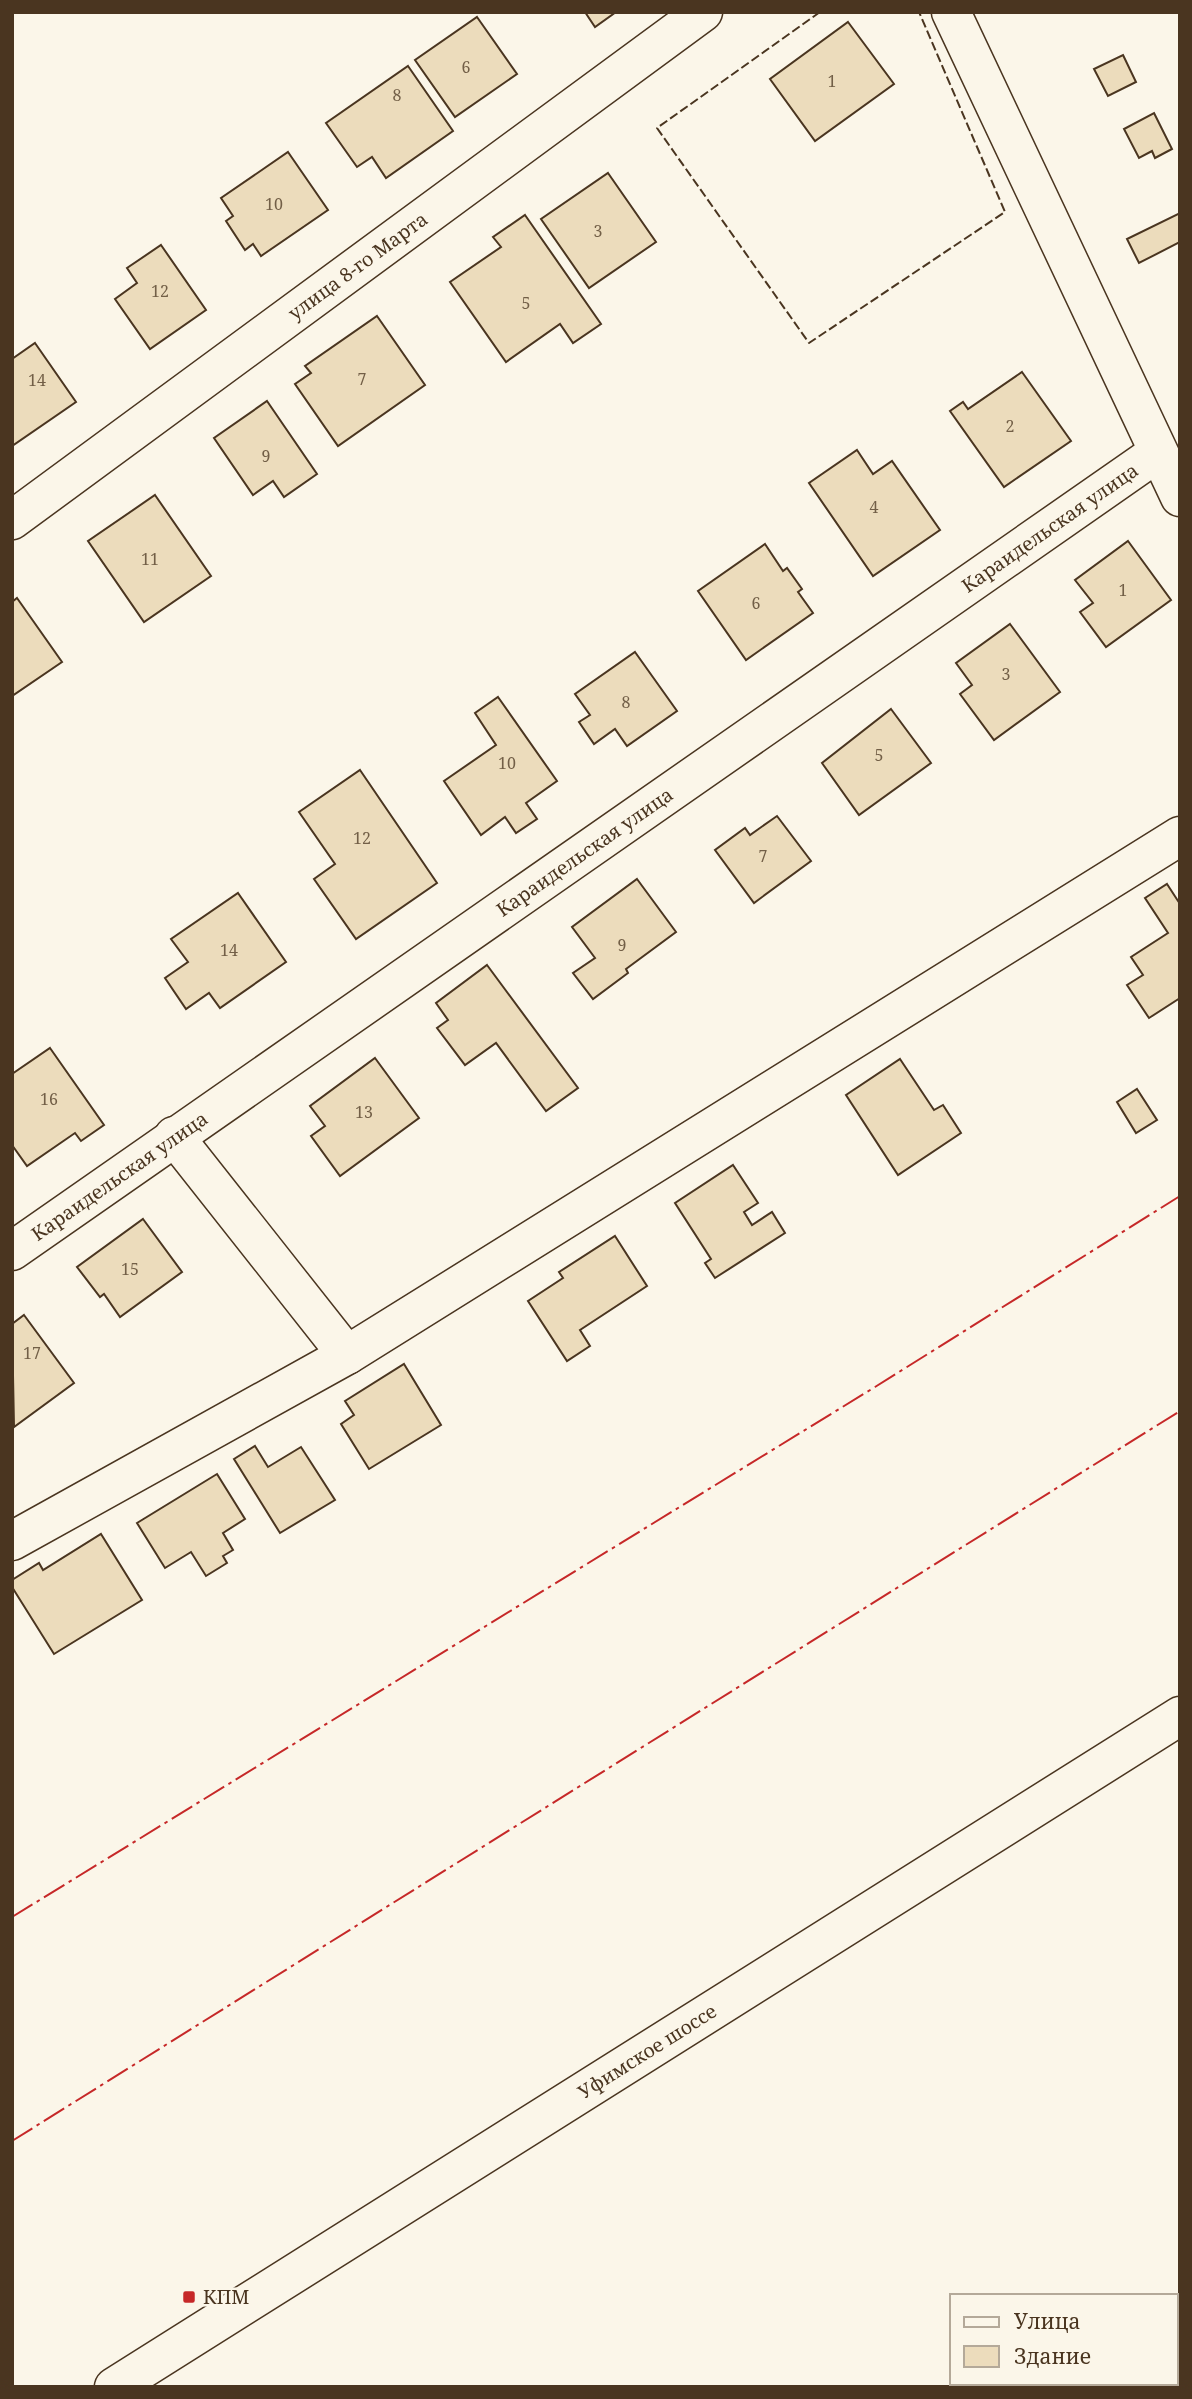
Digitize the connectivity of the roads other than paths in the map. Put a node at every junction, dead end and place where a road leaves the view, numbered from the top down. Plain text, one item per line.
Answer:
1 (703, 12) edge
2 (951, 12) edge
3 (1157, 453) junction
4 (1180, 497) edge
5 (12, 520) edge
6 (1180, 836) edge
7 (174, 1136) junction
8 (12, 1251) edge
9 (347, 1354) junction
10 (12, 1541) edge
11 (1180, 1716) edge
12 (114, 2387) edge

1 - 5 street, улица 8-го Марта
2 - 3 street
3 - 4 street
3 - 7 street, Караидельская улица
6 - 9 street
7 - 8 street, Караидельская улица
7 - 9 street
9 - 10 street
11 - 12 street, Уфимское шоссе

